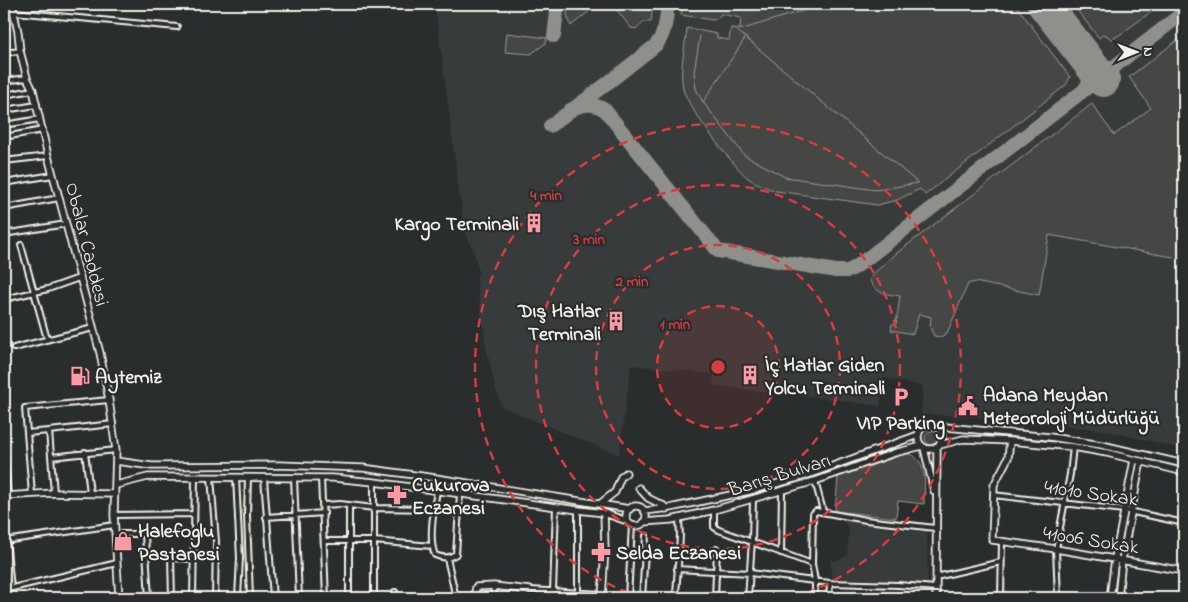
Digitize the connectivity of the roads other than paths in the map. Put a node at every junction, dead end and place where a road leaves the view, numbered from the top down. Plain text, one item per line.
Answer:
1 (12, 4) edge
2 (14, 12) junction
3 (177, 27) dead end
4 (20, 52) junction
5 (4, 53) edge
6 (27, 78) junction
7 (4, 80) edge
8 (33, 90) junction
9 (4, 95) edge
10 (36, 105) junction
11 (4, 110) edge
12 (40, 119) junction
13 (4, 125) edge
14 (43, 130) junction
15 (4, 137) edge
16 (48, 156) junction
17 (4, 162) edge
18 (54, 175) junction
19 (4, 183) edge
20 (60, 198) junction
21 (4, 208) edge
22 (66, 224) junction
23 (4, 234) edge
24 (22, 246) dead end
25 (79, 278) junction
26 (34, 292) junction
27 (4, 299) edge
28 (93, 328) junction
29 (47, 339) junction
30 (14, 348) dead end
31 (109, 400) junction
32 (113, 424) junction
33 (936, 426) junction
34 (49, 431) junction
35 (27, 433) junction
36 (918, 435) junction
37 (1050, 438) junction
38 (1010, 441) junction
39 (1049, 445) junction
40 (938, 446) junction
41 (923, 447) junction
42 (1073, 447) junction
43 (116, 450) junction
44 (4, 452) edge
45 (85, 452) junction
46 (1140, 453) junction
47 (51, 458) junction
48 (1138, 460) junction
49 (116, 461) junction
50 (1184, 464) edge
51 (1184, 472) edge
52 (626, 473) dead end
53 (196, 477) junction
54 (211, 477) junction
55 (236, 478) junction
56 (248, 478) junction
57 (264, 478) junction
58 (294, 478) junction
59 (321, 478) junction
60 (374, 482) junction
61 (815, 482) junction
62 (116, 485) junction
63 (639, 488) dead end
64 (437, 491) junction
65 (782, 491) junction
66 (90, 492) junction
67 (54, 493) junction
68 (32, 494) junction
69 (115, 494) junction
70 (460, 494) junction
71 (993, 495) junction
72 (6, 496) edge
73 (753, 499) junction
74 (936, 501) junction
75 (1064, 502) junction
76 (601, 503) junction
77 (323, 505) junction
78 (349, 505) junction
79 (556, 507) junction
80 (374, 508) junction
81 (666, 508) junction
82 (434, 509) junction
83 (630, 509) junction
84 (578, 510) junction
85 (714, 510) junction
86 (1128, 510) junction
87 (644, 511) junction
88 (823, 511) junction
89 (324, 513) junction
90 (194, 514) junction
91 (295, 514) junction
92 (604, 514) junction
93 (114, 515) junction
94 (266, 517) junction
95 (678, 519) junction
96 (627, 520) junction
97 (643, 522) junction
98 (1184, 523) edge
99 (632, 525) junction
100 (115, 526) junction
101 (935, 528) junction
102 (115, 534) junction
103 (193, 534) junction
104 (145, 535) junction
105 (646, 536) dead end
106 (5, 540) edge
107 (324, 540) junction
108 (349, 540) junction
109 (752, 541) junction
110 (374, 542) junction
111 (1002, 542) junction
112 (432, 546) junction
113 (1056, 548) junction
114 (717, 549) dead end
115 (781, 553) junction
116 (447, 558) junction
117 (1114, 558) junction
118 (193, 559) junction
119 (1122, 560) junction
120 (1000, 562) junction
121 (116, 563) junction
122 (812, 564) junction
123 (677, 569) junction
124 (716, 571) junction
125 (1184, 571) edge
126 (750, 573) junction
127 (936, 577) junction
128 (815, 581) junction
129 (830, 583) junction
130 (494, 586) junction
131 (11, 588) junction
132 (936, 588) junction
133 (4, 590) edge
134 (530, 590) joint
135 (396, 592) dead end
136 (553, 592) junction
137 (578, 593) junction
138 (676, 595) dead end
139 (602, 596) edge
140 (119, 598) edge
141 (149, 598) edge
142 (172, 598) edge
143 (192, 598) edge
144 (215, 598) edge
145 (238, 598) edge
146 (250, 598) edge
147 (273, 598) edge
148 (299, 598) edge
149 (326, 598) edge
150 (350, 598) edge
151 (374, 598) edge
152 (396, 598) edge
153 (456, 598) edge
154 (474, 598) edge
155 (493, 598) edge
156 (628, 598) edge
157 (642, 598) edge
158 (715, 598) edge
159 (748, 598) edge
160 (815, 598) edge
161 (830, 598) edge
162 (936, 598) edge
163 (1001, 598) edge
164 (1058, 598) edge
165 (1110, 598) edge
166 (1118, 598) edge

1 - 2 main road, Obalar Caddesi
2 - 3 street
2 - 4 main road, Obalar Caddesi
4 - 5 street
4 - 6 main road, Obalar Caddesi
6 - 7 street
6 - 8 main road, Obalar Caddesi
8 - 9 street
8 - 10 main road, Obalar Caddesi
10 - 11 street
10 - 12 main road, Obalar Caddesi
12 - 13 street
12 - 14 main road, Obalar Caddesi
14 - 15 street
14 - 16 main road, Obalar Caddesi
16 - 17 street
16 - 18 main road, Obalar Caddesi
18 - 19 street
18 - 20 main road, Obalar Caddesi
20 - 21 street
20 - 22 main road, Obalar Caddesi
22 - 23 street
22 - 25 main road, Obalar Caddesi
24 - 26 street
25 - 26 street
25 - 28 main road, Obalar Caddesi
26 - 27 street
26 - 29 street
28 - 29 street
28 - 31 main road, Obalar Caddesi
29 - 30 street
31 - 32 main road, Obalar Caddesi
31 - 35 street
32 - 34 street
32 - 43 main road, Obalar Caddesi
33 - 36 main road, Barış Bulvarı
33 - 37 main road
33 - 40 main road
34 - 35 street
34 - 47 street
35 - 68 street
36 - 41 main road
36 - 81 main road, Barış Bulvarı
37 - 39 main road
37 - 46 main road
38 - 39 main road, Barış Bulvarı
38 - 40 main road, Barış Bulvarı
38 - 71 main road
39 - 42 main road, Barış Bulvarı
40 - 41 main road, Barış Bulvarı
40 - 74 main road
41 - 61 main road, Barış Bulvarı
41 - 74 main road
42 - 48 main road, Barış Bulvarı
42 - 75 street
43 - 45 street
43 - 49 main road, Obalar Caddesi
44 - 72 street
45 - 47 street
45 - 66 street
46 - 48 main road
46 - 50 main road
47 - 67 street
48 - 51 main road, Barış Bulvarı
48 - 86 main road
49 - 62 main road, Obalar Caddesi
49 - 76 main road
52 - 76 main road
53 - 54 main road
53 - 62 main road
53 - 90 street
54 - 55 main road
54 - 144 street
55 - 56 main road
55 - 145 street
56 - 57 main road
56 - 146 street
57 - 58 main road
57 - 94 street
58 - 59 main road
58 - 91 street
59 - 60 main road
59 - 77 street
60 - 64 main road
60 - 80 street
61 - 65 main road, Barış Bulvarı
61 - 88 street
62 - 69 main road, Obalar Caddesi
63 - 81 main road
64 - 70 main road
64 - 82 street
65 - 73 main road, Barış Bulvarı
65 - 115 street
66 - 67 main road
66 - 69 main road
67 - 68 main road
68 - 72 main road
69 - 93 main road, Obalar Caddesi
70 - 79 main road
70 - 116 street
71 - 75 street, 41010 Sokak
71 - 111 main road, 41006 Sokak
73 - 85 main road, Barış Bulvarı
73 - 109 street
74 - 101 main road
75 - 86 street, 41010 Sokak
75 - 113 street
76 - 83 main road
77 - 78 street
77 - 89 street
78 - 80 street
78 - 108 street
79 - 84 main road
79 - 136 street
80 - 82 street
80 - 110 street
81 - 87 main road, Barış Bulvarı
82 - 112 street
83 - 87 main road
83 - 96 main road
84 - 92 main road
84 - 137 street
85 - 95 main road, Barış Bulvarı
85 - 109 street
86 - 98 street, 41010 Sokak
86 - 117 main road
86 - 119 main road
87 - 97 main road
88 - 101 street
88 - 122 street
89 - 91 street
89 - 107 street
90 - 93 street
90 - 103 street
91 - 94 street
91 - 148 street
92 - 96 main road
92 - 139 main road
93 - 100 main road, Obalar Caddesi
94 - 147 street
95 - 97 main road, Barış Bulvarı
95 - 123 street
96 - 99 main road
97 - 99 main road
99 - 156 street
100 - 102 main road, Obalar Caddesi
100 - 106 street
101 - 127 main road
102 - 104 street
102 - 121 main road, Obalar Caddesi
103 - 104 street
103 - 118 street
104 - 141 street
105 - 157 street
106 - 131 street
107 - 108 street
107 - 149 street
108 - 110 street
108 - 150 street
109 - 115 street
109 - 126 street
110 - 112 street
110 - 151 street
111 - 113 main road, 41006 Sokak
111 - 120 street
112 - 116 street
113 - 117 main road, 41006 Sokak
113 - 164 street
114 - 124 street
115 - 122 street
116 - 153 street
117 - 119 main road, 41006 Sokak
117 - 165 main road
118 - 142 street
118 - 143 street
119 - 125 main road, 41006 Sokak
119 - 166 main road
120 - 127 street
120 - 163 street
121 - 131 street
121 - 140 main road, Obalar Caddesi
122 - 128 street
123 - 124 street
123 - 138 street
124 - 126 street
124 - 158 street
126 - 128 street
126 - 159 street
127 - 132 main road
128 - 129 street
128 - 160 street
129 - 132 street
129 - 161 street
130 - 134 main road
130 - 154 main road
130 - 155 street
131 - 133 street
132 - 162 main road
134 - 136 street
135 - 152 street
136 - 137 street
137 - 139 street

